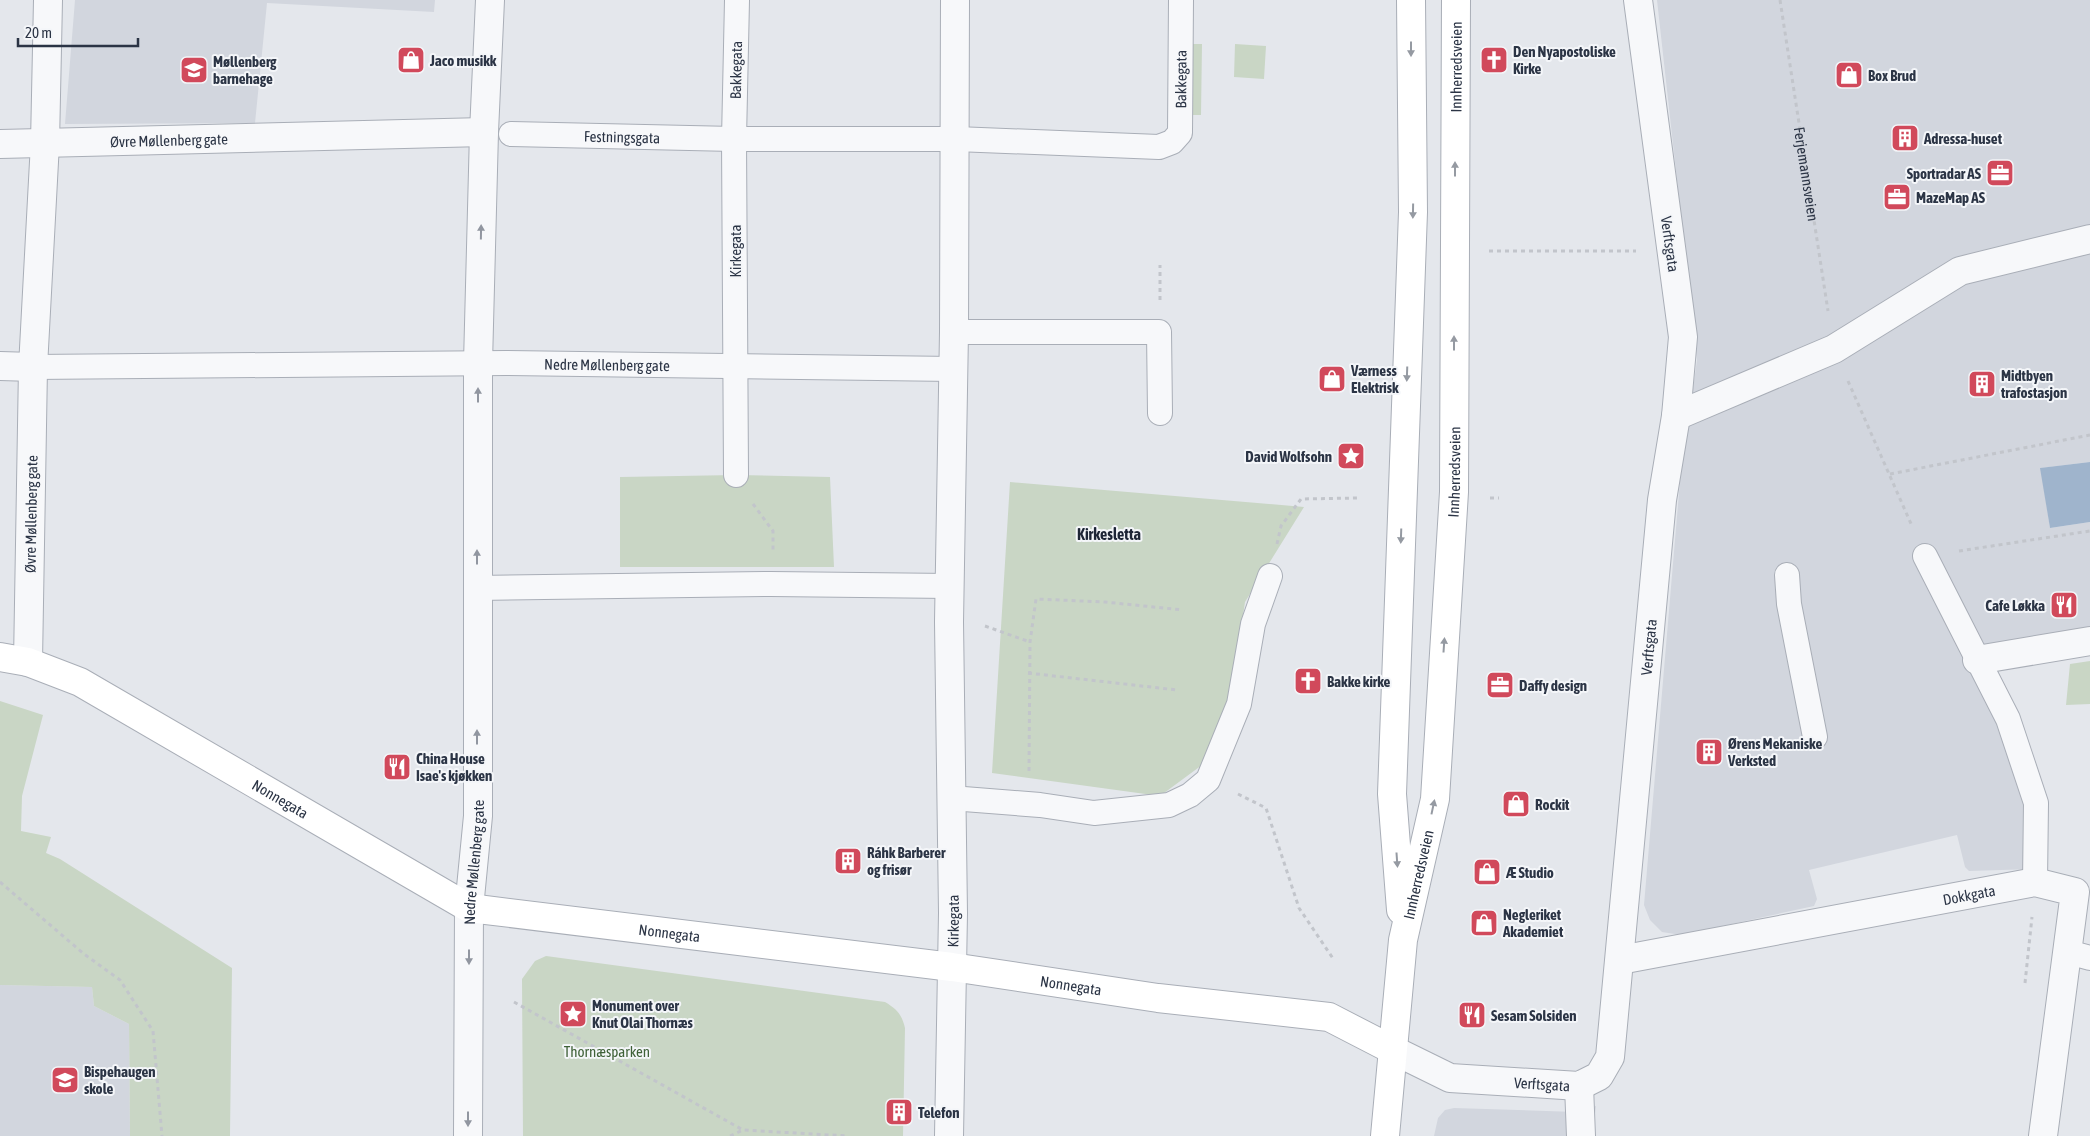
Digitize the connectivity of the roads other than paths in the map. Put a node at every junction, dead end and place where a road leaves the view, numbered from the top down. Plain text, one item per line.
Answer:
1 (48, 0) edge
2 (490, 0) edge
3 (736, 0) edge
4 (955, 0) edge
5 (1180, 0) edge
6 (1411, 0) edge
7 (1456, 0) edge
8 (1638, 0) edge
9 (484, 132) junction
10 (511, 134) dead end
11 (956, 139) junction
12 (734, 140) junction
13 (45, 143) junction
14 (0, 144) edge
15 (2090, 239) edge
16 (954, 332) junction
17 (478, 364) junction
18 (0, 366) edge
19 (736, 366) junction
20 (33, 367) junction
21 (954, 368) junction
22 (1160, 413) dead end
23 (1676, 416) junction
24 (736, 475) road end
25 (1925, 556) road end
26 (1787, 575) dead end
27 (1270, 576) dead end
28 (950, 586) junction
29 (476, 588) junction
30 (2090, 641) edge
31 (0, 657) edge
32 (1977, 660) junction
33 (28, 662) junction
34 (1815, 737) dead end
35 (951, 798) junction
36 (2036, 882) junction
37 (469, 908) junction
38 (1403, 940) junction
39 (2079, 955) edge
40 (1620, 960) junction
41 (952, 967) junction
42 (1391, 1049) junction
43 (1579, 1086) junction
44 (468, 1136) edge
45 (949, 1136) edge
46 (1385, 1136) edge
47 (1581, 1136) edge
48 (2043, 1136) edge

1 - 13 street, Øvre Møllenberg gate
2 - 9 street, Nedre Møllenberg gate
3 - 12 lane, Bakkegata
4 - 11 street, Kirkegata
5 - 11 lane, Bakkegata
6 -> 38 main road, Innherredsveien
38 -> 7 main road, Innherredsveien
8 - 23 street, Verftsgata
9 - 13 street, Øvre Møllenberg gate
17 -> 9 street, Nedre Møllenberg gate
10 - 12 lane, Festningsgata
11 - 12 lane
11 - 16 street, Kirkegata
12 - 19 lane, Kirkegata
13 - 14 street
13 - 20 street, Øvre Møllenberg gate
15 - 23 street
16 - 21 street, Kirkegata
16 - 22 lane
17 - 19 lane, Nedre Møllenberg gate
17 - 20 lane, Nedre Møllenberg gate
29 -> 17 street, Nedre Møllenberg gate
18 - 20 street
19 - 21 lane
19 - 24 lane, Kirkegata
20 - 33 street, Øvre Møllenberg gate
21 - 28 street, Kirkegata
23 - 40 street, Verftsgata
25 - 32 lane
26 - 34 lane
27 - 35 lane
28 - 29 lane
28 - 35 street, Kirkegata
37 -> 29 street, Nedre Møllenberg gate
30 - 32 street
31 - 33 main road, Nonnegata
32 - 36 lane
33 - 37 main road, Nonnegata
35 - 41 street, Kirkegata
36 - 39 street, Dokkgata
36 - 40 street, Dokkgata
37 - 41 main road, Nonnegata
37 -> 44 street, Nedre Møllenberg gate
38 - 42 main road, Innherredsveien
39 - 48 street, Dokkgata
40 - 43 street, Verftsgata
41 - 42 main road, Nonnegata
41 - 45 street, Kirkegata
42 - 43 street, Verftsgata
42 - 46 main road, Innherredsveien
43 - 47 street

